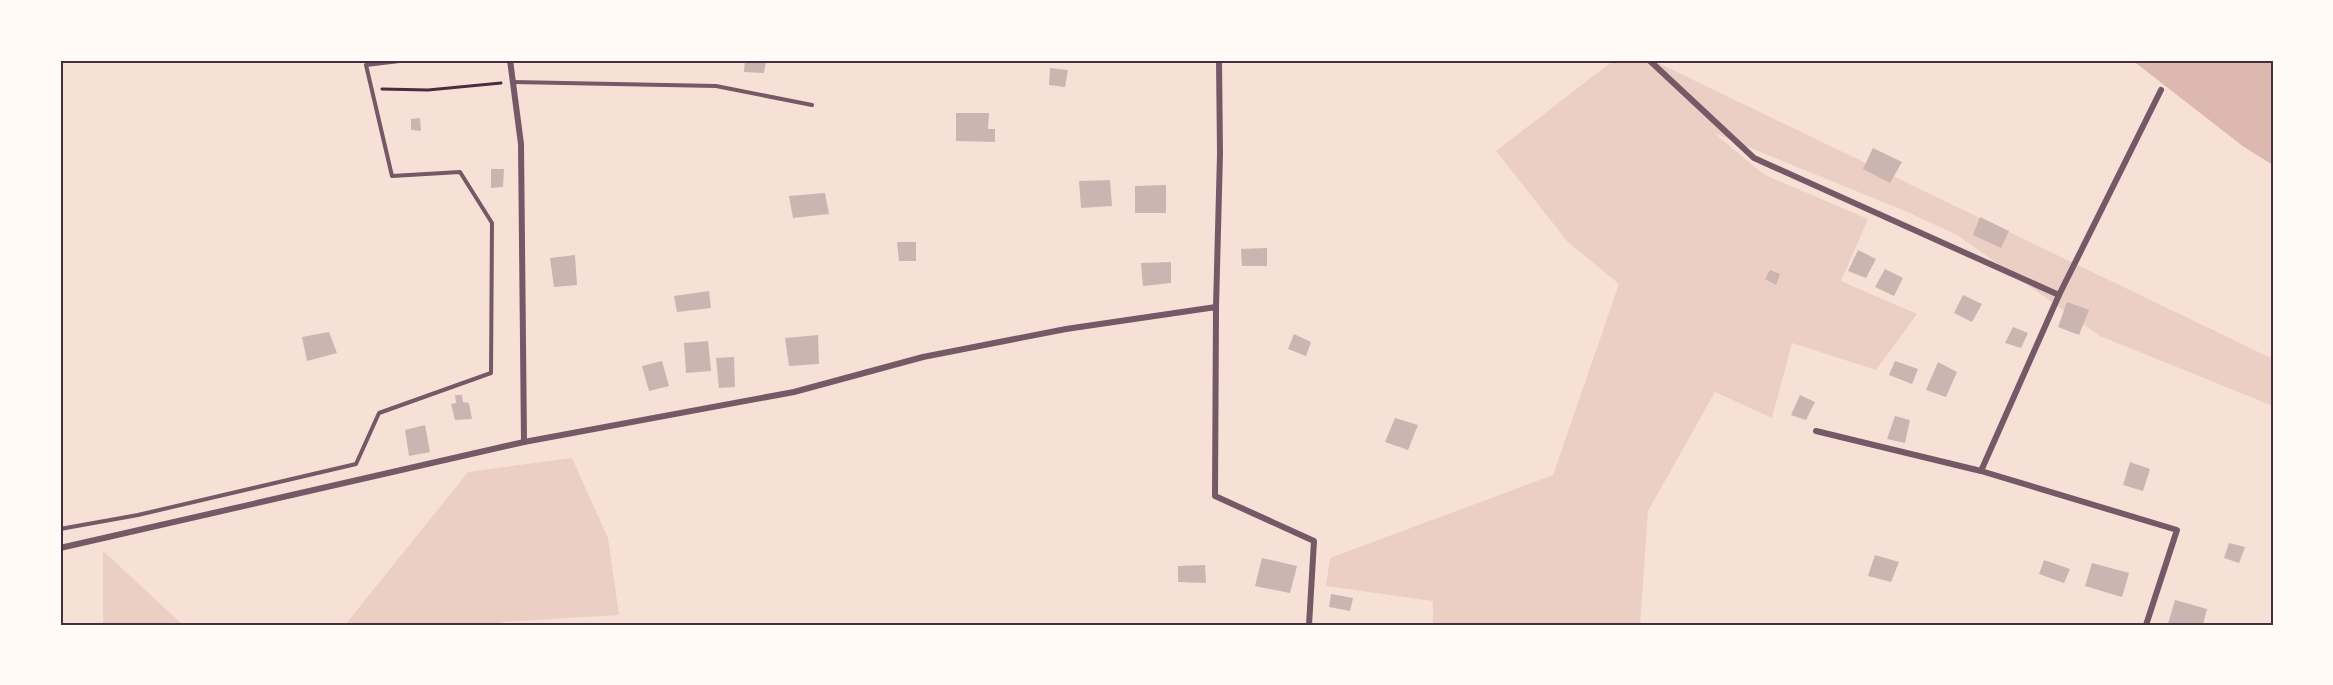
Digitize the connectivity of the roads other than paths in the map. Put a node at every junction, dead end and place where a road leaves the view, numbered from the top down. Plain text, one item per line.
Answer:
1 (408, 60) edge
2 (510, 60) edge
3 (1219, 60) edge
4 (1649, 60) edge
5 (513, 81) junction
6 (2162, 90) dead end
7 (812, 105) dead end
8 (2059, 295) junction
9 (1216, 307) junction
10 (1816, 431) dead end
11 (524, 442) junction
12 (1980, 471) junction
13 (60, 529) edge
14 (60, 548) edge
15 (1309, 625) edge
16 (2146, 625) edge

1 - 13 lane
2 - 5 street
3 - 9 street
4 - 8 street
5 - 7 lane
5 - 11 street
6 - 8 street
8 - 12 street
9 - 11 street
9 - 15 street
10 - 12 street
11 - 14 street
12 - 16 street

